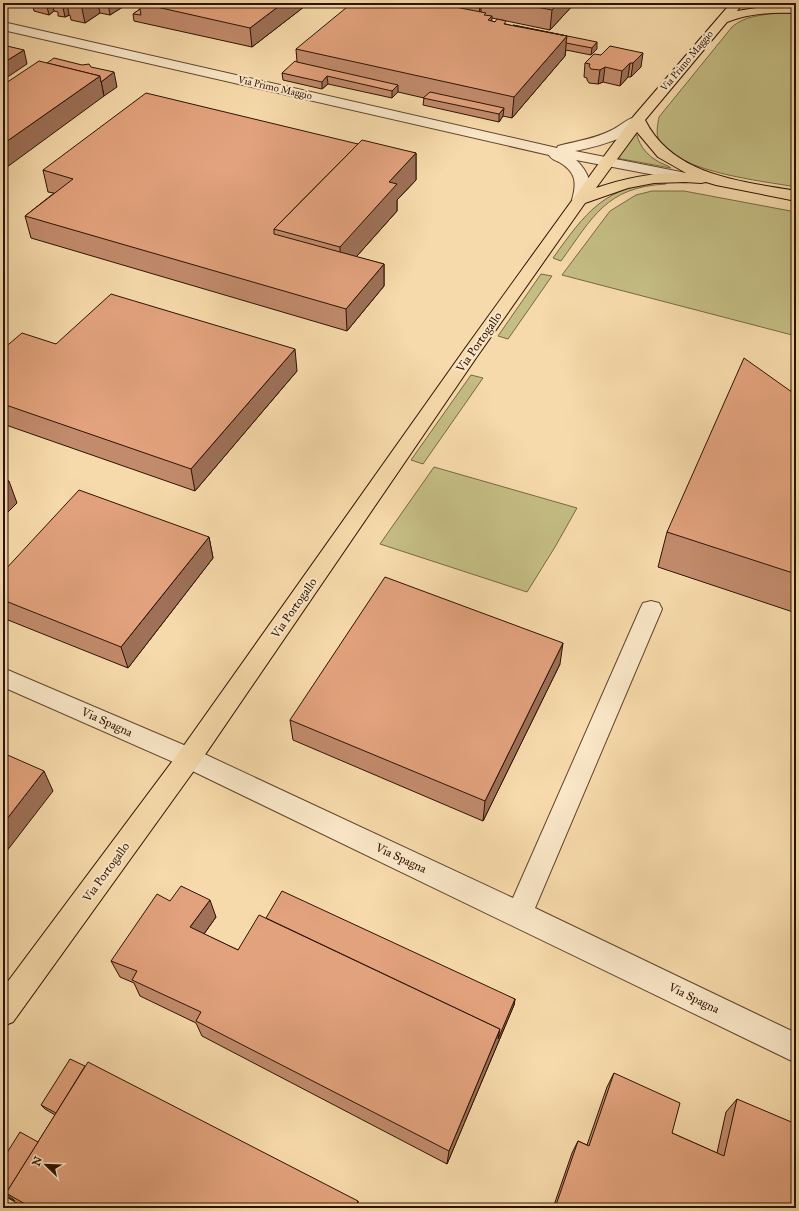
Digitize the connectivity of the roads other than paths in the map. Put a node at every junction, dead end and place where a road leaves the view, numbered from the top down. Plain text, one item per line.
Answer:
1 (737, 3) edge
2 (796, 9) edge
3 (722, 20) junction
4 (3, 26) edge
5 (638, 120) junction
6 (546, 150) junction
7 (607, 162) junction
8 (686, 177) junction
9 (716, 181) junction
10 (796, 196) edge
11 (580, 200) junction
12 (651, 609) dead end
13 (3, 677) edge
14 (189, 758) junction
15 (519, 914) junction
16 (3, 1012) edge
17 (796, 1048) edge

1 - 3 main road, Via Primo Maggio
2 - 3 main road
3 - 5 main road, Via Primo Maggio
4 - 6 street, Via Primo Maggio
5 - 6 street, Via Primo Maggio
5 - 7 main road, Via Portogallo
5 - 9 main road
6 - 7 street, Via Primo Maggio
6 - 11 street, Via Primo Maggio
7 - 8 street, Via Primo Maggio
7 - 11 main road, Via Portogallo
8 - 9 main road
8 - 11 main road
9 - 10 main road
11 - 14 main road, Via Portogallo
12 - 15 street
13 - 14 street, Via Spagna
14 - 15 street, Via Spagna
14 - 16 main road, Via Portogallo
15 - 17 street, Via Spagna

